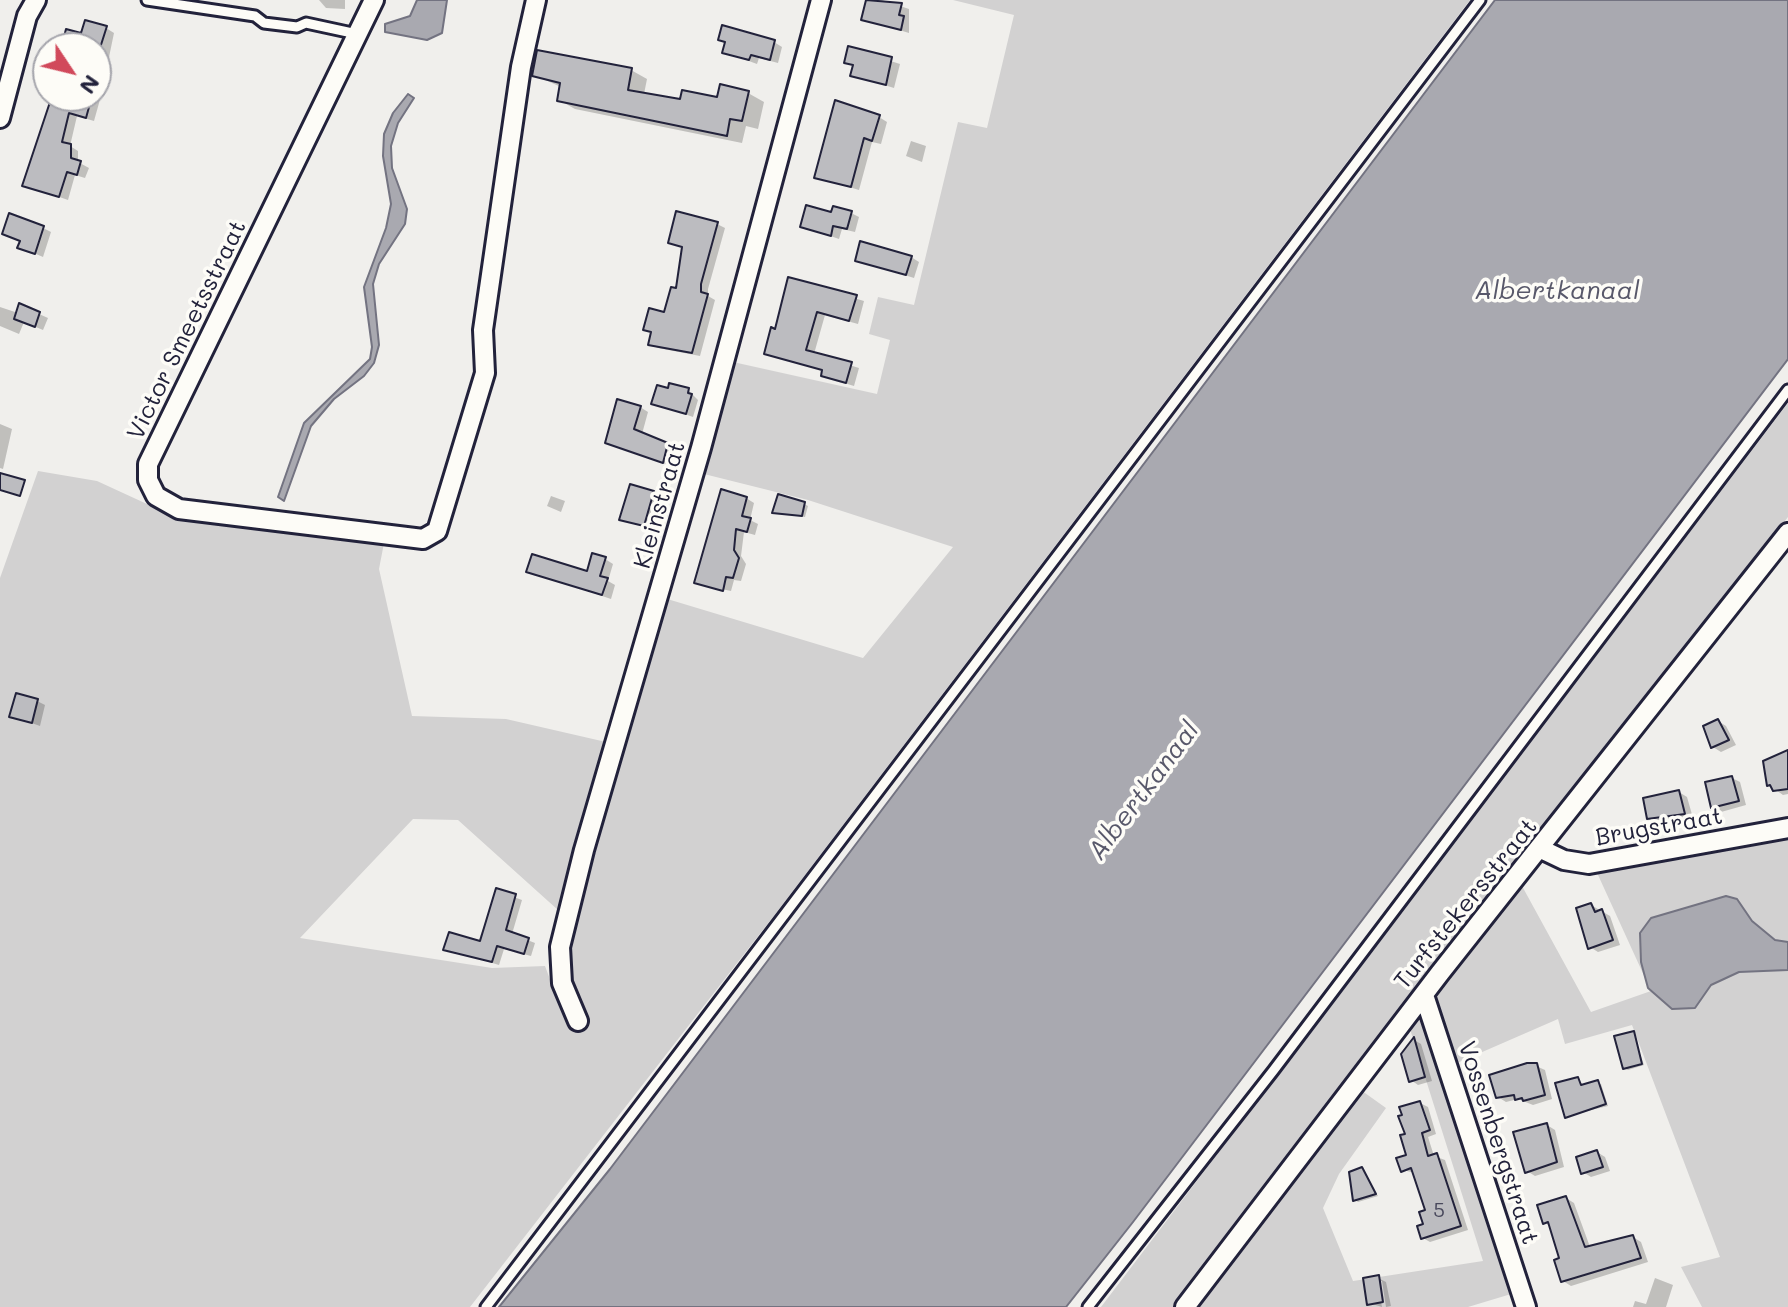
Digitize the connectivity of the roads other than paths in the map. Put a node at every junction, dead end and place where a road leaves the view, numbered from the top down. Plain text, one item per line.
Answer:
1 (36, 0) edge
2 (147, 0) edge
3 (374, 0) edge
4 (536, 0) edge
5 (821, 0) edge
6 (1480, 0) edge
7 (357, 34) junction
8 (6, 75) edge
9 (0, 118) edge
10 (1788, 390) edge
11 (1788, 533) edge
12 (1788, 828) edge
13 (1541, 849) junction
14 (1424, 995) junction
15 (578, 1021) dead end
16 (486, 1307) edge
17 (1088, 1307) edge
18 (1185, 1307) edge
19 (1526, 1307) edge

1 - 8 street
2 - 7 lane
3 - 7 street, Victor Smeetsstraat
4 - 7 street, Victor Smeetsstraat
5 - 15 street, Kleinstraat
6 - 16 lane
8 - 9 street
10 - 17 lane
11 - 13 street, Turfstekersstraat
12 - 13 street, Brugstraat
13 - 14 street, Turfstekersstraat
14 - 18 street, Turfstekersstraat
14 - 19 street, Vossenbergstraat

